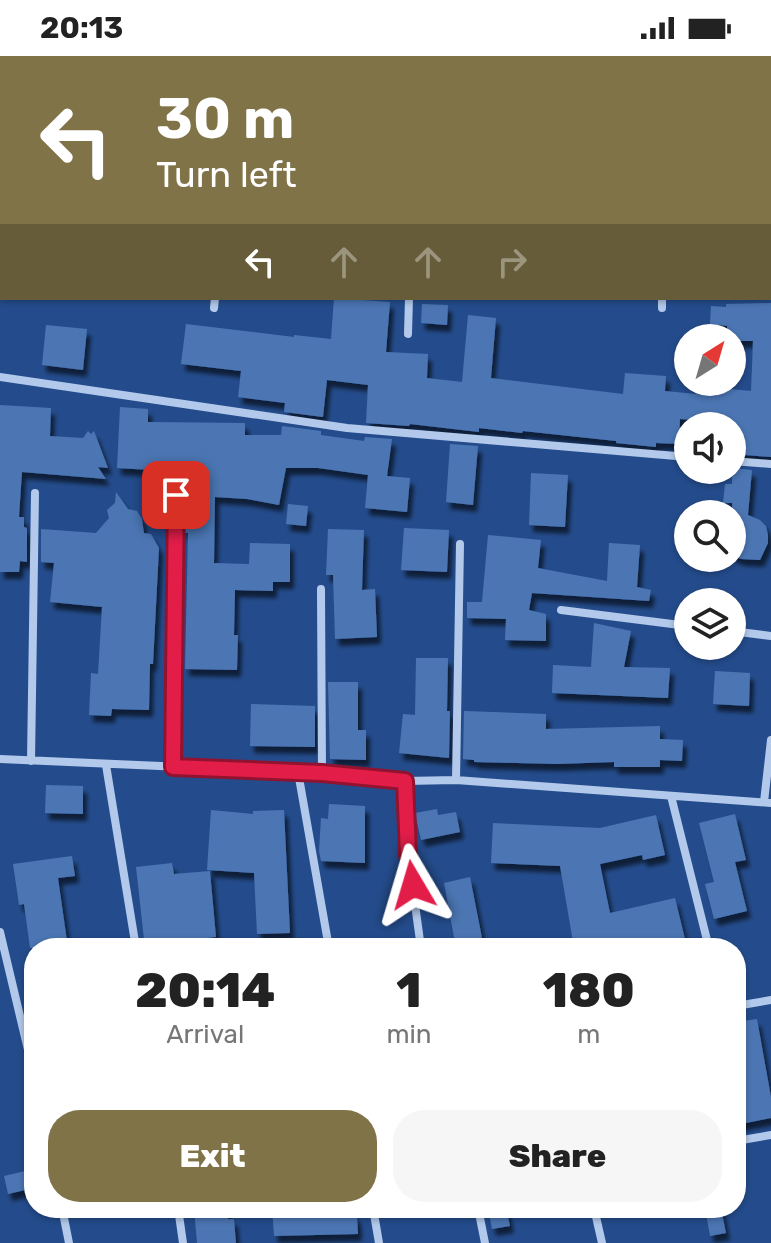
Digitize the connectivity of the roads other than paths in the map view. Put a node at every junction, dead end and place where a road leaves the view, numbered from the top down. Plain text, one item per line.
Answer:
1 (409, 300) edge
2 (408, 334) dead end
3 (0, 377) edge
4 (674, 456) edge
5 (746, 462) edge
6 (771, 464) edge
7 (35, 493) dead end
8 (176, 495) dead end
9 (460, 544) dead end
10 (321, 589) dead end
11 (561, 610) dead end
12 (674, 624) edge
13 (746, 633) edge
14 (771, 636) edge
15 (771, 740) edge
16 (0, 759) edge
17 (31, 761) junction
18 (106, 765) junction
19 (173, 767) junction
20 (298, 772) junction
21 (322, 773) junction
22 (456, 780) junction
23 (405, 781) junction
24 (671, 796) junction
25 (768, 802) edge
26 (0, 932) edge
27 (134, 938) edge
28 (327, 938) edge
29 (420, 938) edge
30 (706, 938) edge
31 (771, 1000) edge
32 (746, 1004) edge
33 (24, 1033) edge
34 (771, 1135) edge
35 (746, 1139) edge
36 (64, 1218) edge
37 (179, 1218) edge
38 (375, 1218) edge
39 (480, 1218) edge
40 (596, 1218) edge
41 (69, 1243) edge
42 (183, 1243) edge
43 (379, 1243) edge
44 (485, 1243) edge
45 (602, 1243) edge

1 - 2 street
3 - 4 street
5 - 6 street
7 - 17 street
8 - 19 street
9 - 22 street
10 - 21 street
11 - 12 street
13 - 14 street
15 - 25 street
16 - 17 street
17 - 18 street
18 - 19 street
18 - 27 street
19 - 20 street
20 - 21 street
20 - 28 street
21 - 23 street
22 - 23 street
22 - 24 street
23 - 29 street
24 - 25 street
24 - 30 street
26 - 33 street
31 - 32 street
34 - 35 street
36 - 41 street
37 - 42 street
38 - 43 street
39 - 44 street
40 - 45 street

